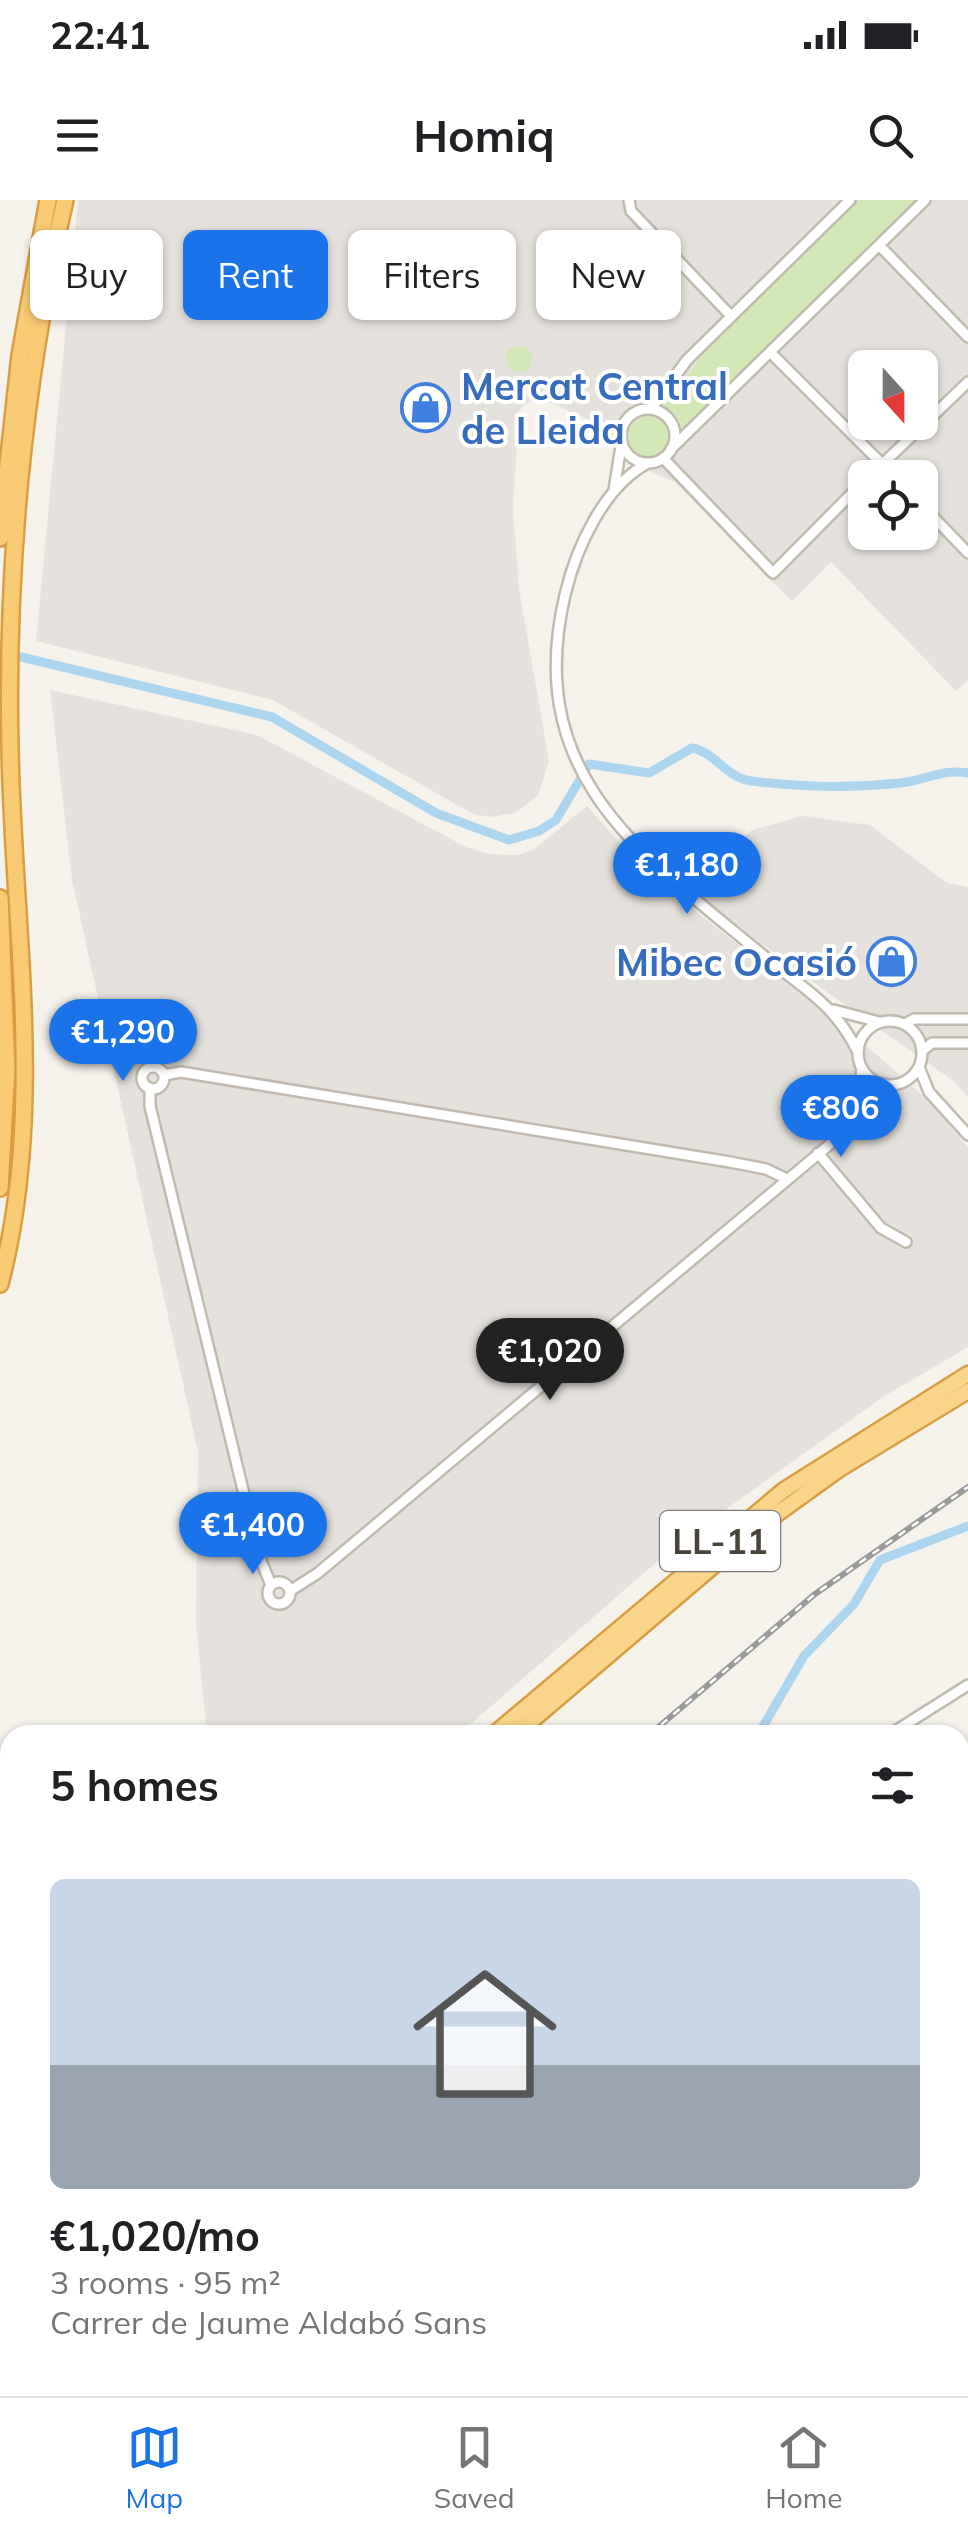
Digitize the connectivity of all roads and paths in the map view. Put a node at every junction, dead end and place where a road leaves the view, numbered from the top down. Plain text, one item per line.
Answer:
1 (48, 200) edge
2 (64, 200) edge
3 (629, 200) edge
4 (926, 200) edge
5 (842, 202) edge
6 (879, 245) junction
7 (730, 314) junction
8 (968, 337) edge
9 (770, 352) junction
10 (968, 382) edge
11 (651, 409) junction
12 (622, 444) junction
13 (671, 449) junction
14 (663, 458) junction
15 (879, 460) edge
16 (885, 460) edge
17 (648, 463) junction
18 (614, 490) junction
19 (848, 497) edge
20 (938, 522) edge
21 (0, 538) edge
22 (968, 554) edge
23 (0, 898) edge
24 (834, 1010) junction
25 (924, 1019) junction
26 (968, 1019) edge
27 (880, 1022) junction
28 (904, 1024) junction
29 (932, 1043) junction
30 (968, 1043) edge
31 (922, 1051) junction
32 (858, 1052) junction
33 (919, 1067) junction
34 (862, 1068) junction
35 (164, 1075) junction
36 (901, 1083) junction
37 (885, 1084) junction
38 (150, 1088) junction
39 (929, 1092) junction
40 (857, 1106) junction
41 (968, 1136) edge
42 (818, 1153) junction
43 (787, 1180) junction
44 (0, 1188) edge
45 (906, 1242) dead end
46 (0, 1284) edge
47 (968, 1374) edge
48 (968, 1391) edge
49 (271, 1585) junction
50 (290, 1591) junction
51 (968, 1685) edge
52 (504, 1725) edge
53 (527, 1725) edge
54 (905, 1725) edge

1 - 21 highway
2 - 46 highway
3 - 7 street
4 - 6 street
5 - 7 street
6 - 8 street
6 - 9 street
7 - 11 street
9 - 13 street
9 - 15 street
10 - 16 street
11 - 12 street
11 - 13 street
12 - 17 street
12 - 18 street
13 - 14 street
14 - 17 street
14 - 19 street
17 - 18 street
18 - 24 street
20 - 22 street
23 - 44 highway
24 - 27 street
24 - 32 street
25 - 26 street
25 - 28 street
25 - 29 street
27 - 28 street
27 - 32 street
28 - 31 street
29 - 30 street
29 - 31 street
31 - 33 street
32 - 34 street
33 - 36 street
33 - 39 street
34 - 37 street
34 - 40 street
35 - 38 street
35 - 38 street
35 - 43 street
36 - 37 street
36 - 39 street
37 - 40 street
38 - 49 street
39 - 41 street
40 - 42 street
42 - 43 street
42 - 45 street
43 - 50 street
47 - 52 highway, LL-11
48 - 53 highway, LL-11
49 - 50 street
49 - 50 street
51 - 54 street

